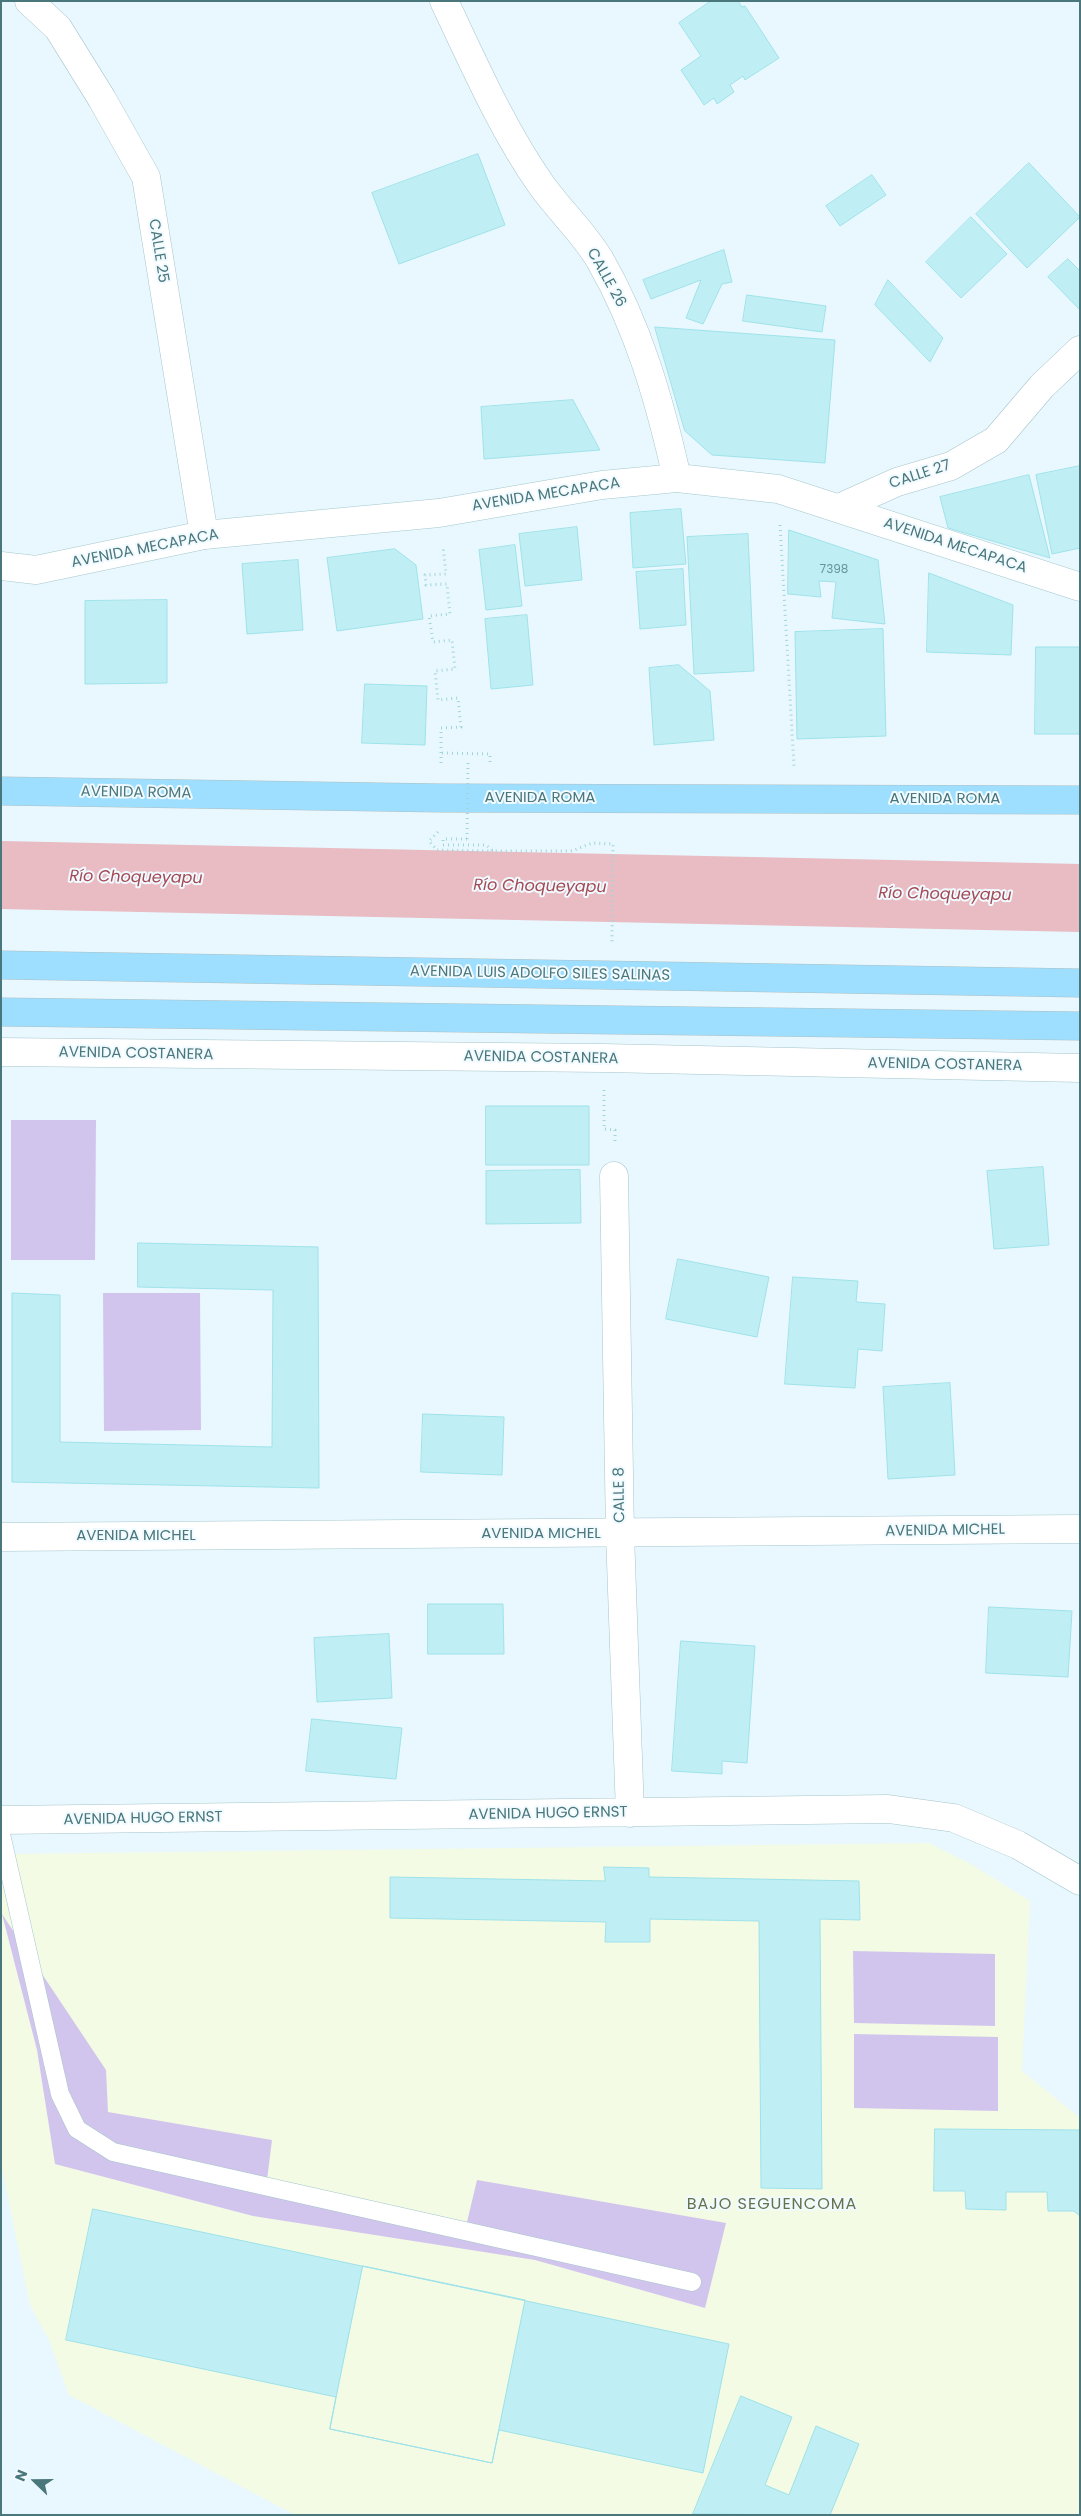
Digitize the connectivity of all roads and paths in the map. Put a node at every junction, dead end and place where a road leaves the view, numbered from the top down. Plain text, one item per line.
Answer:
1 (30, 1) edge
2 (444, 1) edge
3 (1080, 350) edge
4 (677, 478) junction
5 (778, 488) junction
6 (839, 508) junction
7 (439, 514) junction
8 (204, 535) junction
9 (1, 566) edge
10 (1080, 587) edge
11 (442, 754) junction
12 (475, 762) dead end
13 (483, 762) dead end
14 (441, 763) dead end
15 (1, 791) edge
16 (796, 799) junction
17 (1080, 800) edge
18 (440, 830) dead end
19 (493, 851) junction
20 (612, 942) dead end
21 (1, 965) edge
22 (1080, 983) edge
23 (1, 1012) edge
24 (1080, 1026) edge
25 (9, 1057) edge
26 (1080, 1068) edge
27 (614, 1176) dead end
28 (1080, 1529) edge
29 (620, 1534) junction
30 (1, 1537) edge
31 (630, 1813) junction
32 (1, 1820) edge
33 (1, 1834) edge
34 (1080, 1881) edge
35 (692, 2282) dead end

1 - 8 street, CALLE 25
2 - 4 street, CALLE 26
3 - 6 street, CALLE 27
4 - 5 street, AVENIDA MECAPACA
4 - 7 street, AVENIDA MECAPACA
5 - 6 street, AVENIDA MECAPACA
5 - 16 path
6 - 10 street, AVENIDA MECAPACA
7 - 8 street, AVENIDA MECAPACA
7 - 11 path
8 - 9 street, AVENIDA MECAPACA
11 - 13 path
11 - 14 path
12 - 19 path, bridge
15 - 16 main road, AVENIDA ROMA
16 - 17 main road, AVENIDA ROMA
18 - 19 path
19 - 20 path
21 - 22 main road, AVENIDA LUIS ADOLFO SILES SALINAS
23 - 24 main road
25 - 26 street, AVENIDA COSTANERA
27 - 29 street, CALLE 8
28 - 29 street, AVENIDA MICHEL
29 - 30 street, AVENIDA MICHEL
29 - 31 street, CALLE 8
31 - 32 street, AVENIDA HUGO ERNST
31 - 34 street, AVENIDA HUGO ERNST
33 - 35 lane

